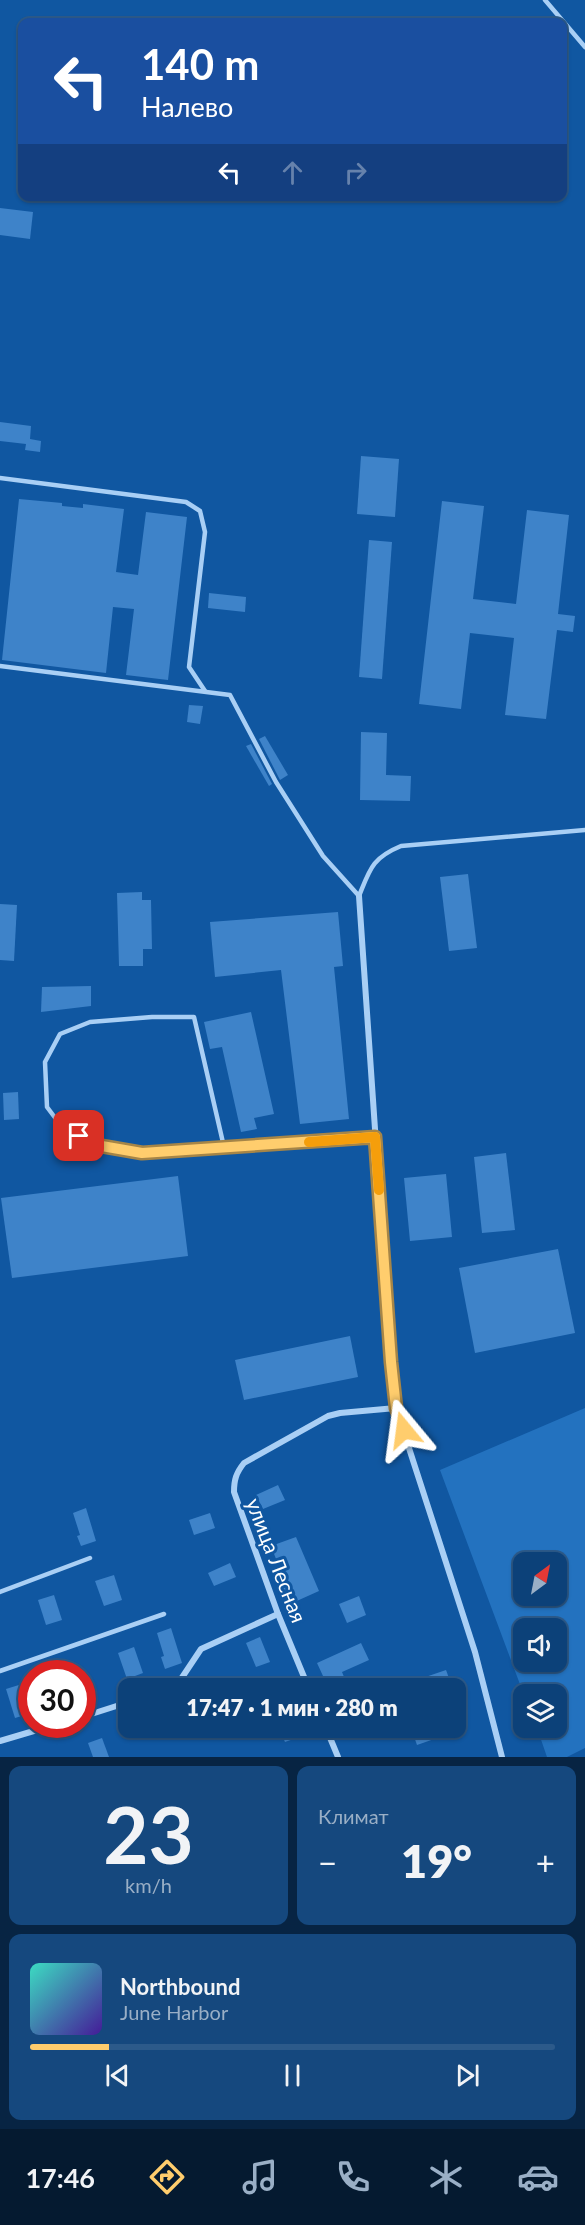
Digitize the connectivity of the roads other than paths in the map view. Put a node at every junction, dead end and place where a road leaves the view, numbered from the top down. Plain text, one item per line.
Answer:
1 (545, 0) edge
2 (560, 18) edge
3 (567, 26) edge
4 (585, 47) edge
5 (0, 478) edge
6 (0, 666) edge
7 (205, 691) junction
8 (585, 830) edge
9 (359, 896) junction
10 (375, 1137) junction
11 (224, 1147) junction
12 (396, 1408) junction
13 (90, 1558) dead end
14 (0, 1592) edge
15 (164, 1614) dead end
16 (278, 1614) junction
17 (0, 1671) edge
18 (182, 1678) edge
19 (304, 1678) edge
20 (118, 1706) edge
21 (96, 1713) edge
22 (18, 1736) edge
23 (330, 1738) edge
24 (0, 1741) edge
25 (338, 1757) edge
26 (502, 1757) edge

1 - 2 lane
3 - 4 lane
5 - 7 lane
6 - 7 lane
7 - 9 lane
8 - 9 lane
9 - 10 street
10 - 11 lane
10 - 12 street
11 - 11 lane
12 - 16 street, улица Лесная
12 - 26 street
13 - 14 lane
15 - 17 lane
16 - 18 street
16 - 19 street, улица Лесная
20 - 21 street
22 - 24 street
23 - 25 street

